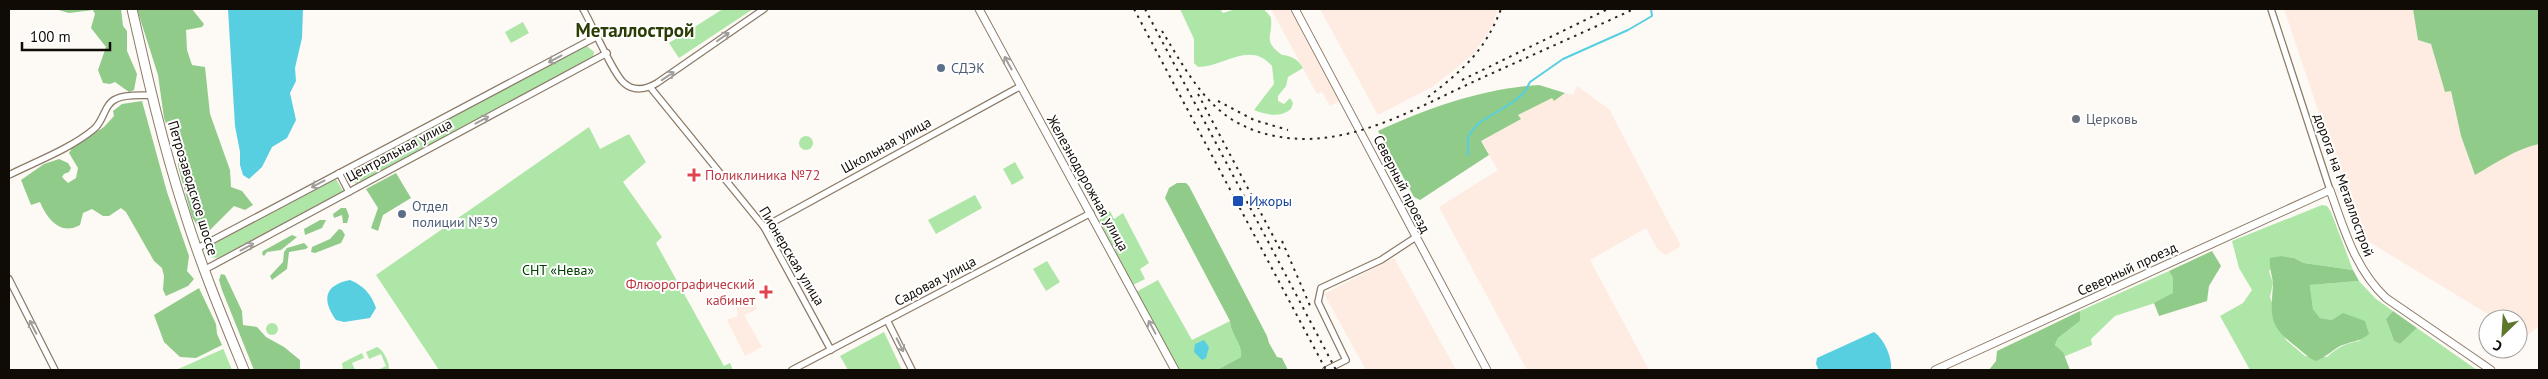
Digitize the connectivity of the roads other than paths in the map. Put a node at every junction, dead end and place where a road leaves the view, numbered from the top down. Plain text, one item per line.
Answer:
1 (132, 9) edge
2 (583, 9) edge
3 (764, 9) edge
4 (979, 9) edge
5 (1295, 9) edge
6 (2271, 9) edge
7 (598, 36) junction
8 (607, 53) junction
9 (1021, 86) junction
10 (650, 87) junction
11 (151, 95) junction
12 (339, 173) junction
13 (9, 174) edge
14 (2330, 190) junction
15 (350, 192) junction
16 (1090, 213) junction
17 (764, 227) junction
18 (1416, 238) junction
19 (196, 249) junction
20 (204, 270) junction
21 (9, 280) edge
22 (887, 320) junction
23 (832, 350) junction
24 (55, 370) edge
25 (244, 370) edge
26 (792, 370) edge
27 (912, 370) edge
28 (1175, 370) edge
29 (1326, 370) edge
30 (1486, 370) edge
31 (1935, 370) edge
32 (2491, 370) edge

1 - 11 main road, Петрозаводское шоссе
2 - 7 street
10 -> 3 street
9 -> 4 street, Железнодорожная улица
5 - 18 street, Северный проезд
6 - 14 street, дорога на Металлострой
7 - 8 street
7 -> 12 street, Центральная улица
8 - 10 street
15 -> 8 street, Центральная улица
9 - 16 street, Железнодорожная улица
9 - 17 street, Школьная улица
10 - 17 street, Пионерская улица
11 - 13 street
11 - 19 main road, Петрозаводское шоссе
12 - 15 street
12 -> 19 street, Центральная улица
14 - 31 street, Северный проезд
14 - 32 street, дорога на Металлострой
20 -> 15 street, Центральная улица
16 - 22 street, Садовая улица
28 -> 16 street, Железнодорожная улица
17 - 23 street, Пионерская улица
18 - 29 street
18 - 30 street, Северный проезд
19 - 20 main road, Петрозаводское шоссе
20 - 25 main road, Петрозаводское шоссе
24 -> 21 street
22 - 23 street, Садовая улица
22 -> 27 street
23 - 26 street, Садовая улица

